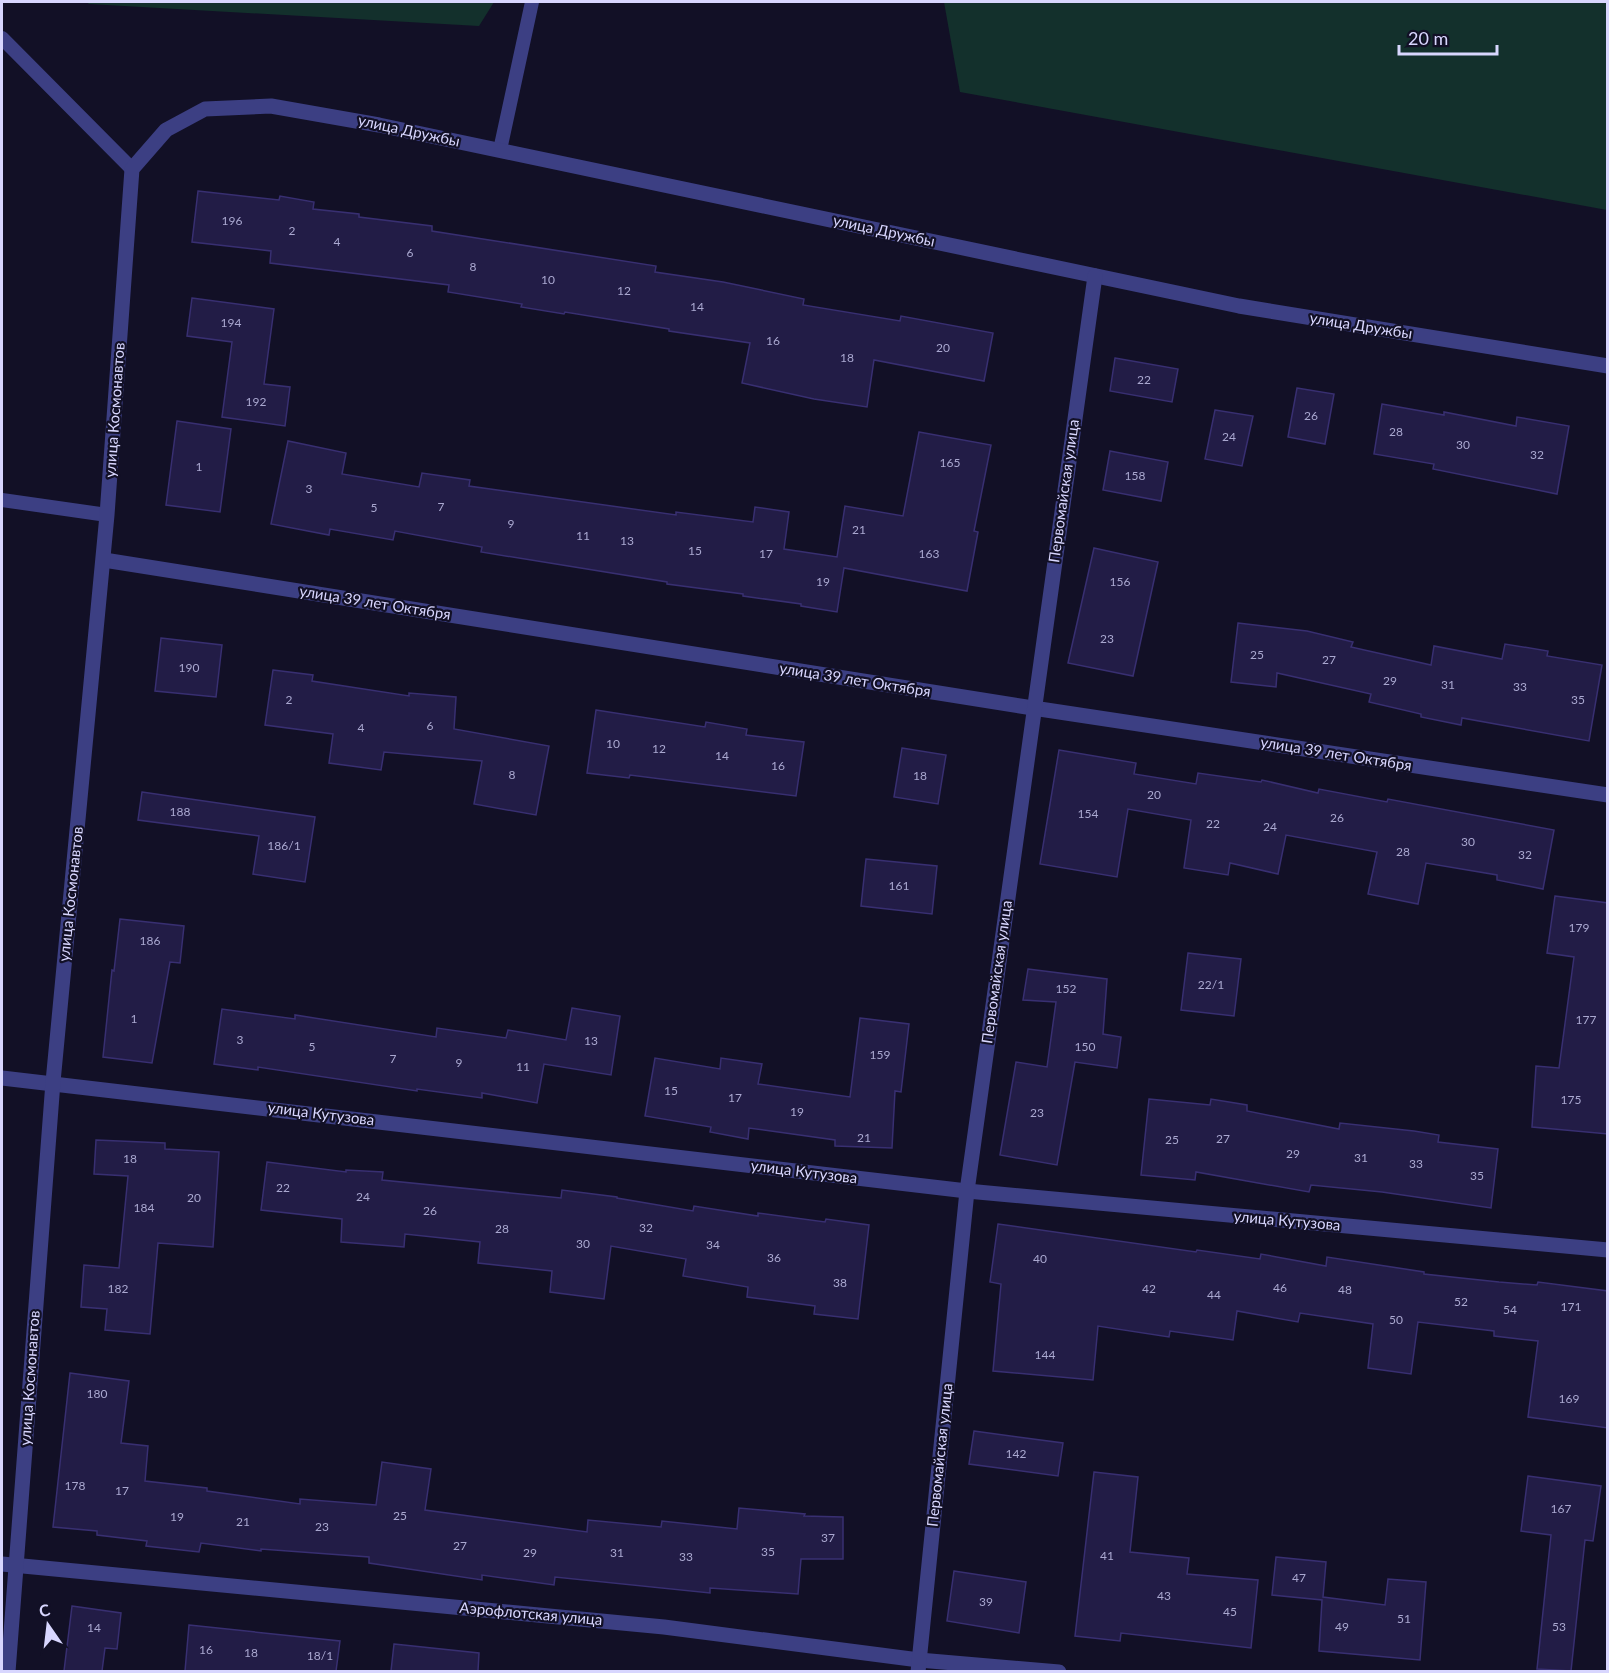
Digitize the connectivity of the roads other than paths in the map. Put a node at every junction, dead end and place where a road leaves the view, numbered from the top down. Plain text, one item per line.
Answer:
1 (532, 2) edge
2 (2, 38) edge
3 (500, 150) junction
4 (132, 169) junction
5 (1095, 276) junction
6 (1608, 366) edge
7 (2, 500) edge
8 (108, 515) junction
9 (104, 560) junction
10 (1034, 708) junction
11 (1608, 795) edge
12 (2, 1078) edge
13 (53, 1082) junction
14 (967, 1191) junction
15 (1608, 1250) edge
16 (9, 1564) edge
17 (919, 1666) edge
18 (8, 1671) edge
19 (1059, 1671) edge

1 - 3 lane
2 - 4 lane
3 - 4 street, улица Дружбы
3 - 5 street, улица Дружбы
4 - 8 street, улица Космонавтов
5 - 6 street, улица Дружбы
5 - 10 street, Первомайская улица
7 - 8 lane
8 - 9 street, улица Космонавтов
9 - 10 street, улица 39 лет Октября
9 - 13 street, улица Космонавтов
10 - 11 street, улица 39 лет Октября
10 - 14 street, Первомайская улица
12 - 13 street, улица Кутузова
13 - 14 street, улица Кутузова
13 - 16 street, улица Космонавтов
14 - 15 street, улица Кутузова
14 - 17 street, Первомайская улица
16 - 17 street, Аэрофлотская улица
16 - 18 street, улица Космонавтов
17 - 19 street, Аэрофлотская улица

